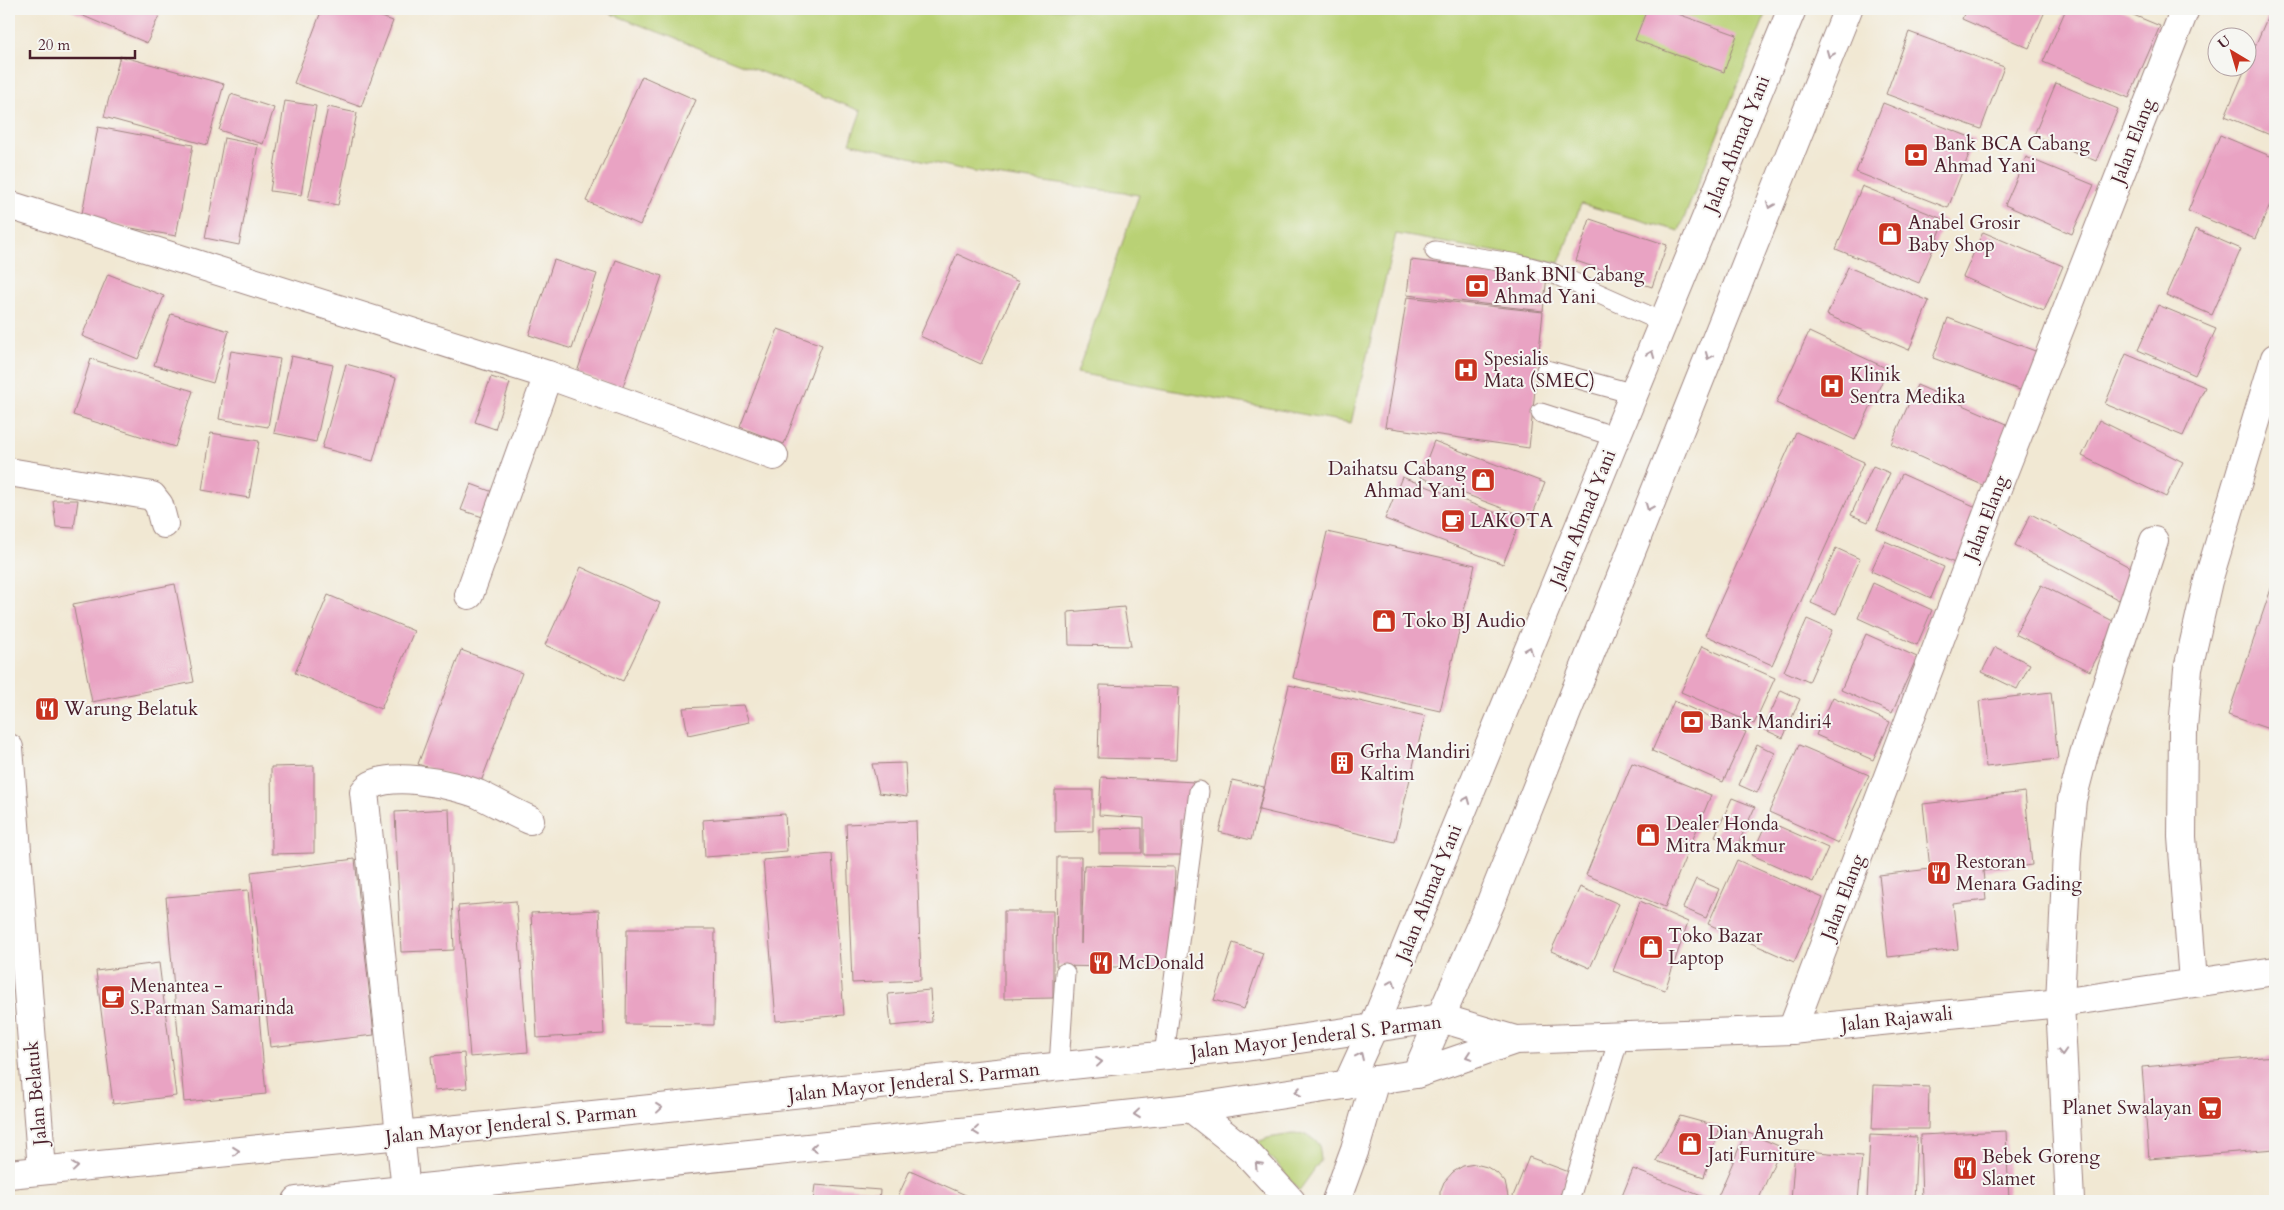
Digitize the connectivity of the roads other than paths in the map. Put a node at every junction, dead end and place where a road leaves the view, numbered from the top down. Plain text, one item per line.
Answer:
1 (1792, 9) edge
2 (1848, 9) edge
3 (2185, 9) edge
4 (9, 205) edge
5 (1435, 251) dead end
6 (1664, 322) junction
7 (2275, 358) edge
8 (1546, 370) dead end
9 (548, 375) junction
10 (1634, 394) junction
11 (1541, 413) dead end
12 (2267, 421) edge
13 (1616, 437) junction
14 (774, 456) dead end
15 (9, 472) edge
16 (164, 524) dead end
17 (2154, 541) dead end
18 (469, 595) dead end
19 (9, 748) edge
20 (1199, 791) dead end
21 (530, 820) dead end
22 (2275, 971) edge
23 (1065, 972) dead end
24 (2193, 982) junction
25 (2060, 1003) junction
26 (1441, 1018) junction
27 (1373, 1028) junction
28 (1792, 1030) junction
29 (1620, 1036) junction
30 (1515, 1040) junction
31 (1164, 1055) junction
32 (1059, 1066) junction
33 (1416, 1074) junction
34 (1375, 1080) junction
35 (1347, 1085) junction
36 (1190, 1108) junction
37 (400, 1135) junction
38 (42, 1170) junction
39 (9, 1174) edge
40 (406, 1190) junction
41 (297, 1201) edge
42 (1291, 1201) edge
43 (1336, 1201) edge
44 (1569, 1201) edge
45 (2070, 1201) edge

1 - 6 street, Jalan Ahmad Yani
2 -> 26 street
3 - 28 street, Jalan Elang
4 - 9 street
5 - 6 lane
10 -> 6 street, Jalan Ahmad Yani
7 - 12 street
8 - 10 lane
9 - 14 street
9 - 18 street
10 - 13 street, Jalan Ahmad Yani
11 - 13 lane
12 - 24 street
27 -> 13 street, Jalan Ahmad Yani
15 - 16 street
17 - 25 street
19 - 38 street, Jalan Belatuk
20 - 31 lane
21 - 37 street
22 - 24 street, Jalan Rajawali
23 - 32 lane
24 - 25 street, Jalan Rajawali
25 - 28 street, Jalan Rajawali
25 -> 45 street
26 - 27 street, Jalan Mayor Jenderal S. Parman
26 - 30 street, Jalan Mayor Jenderal S. Parman
26 - 33 street
27 - 31 street, Jalan Mayor Jenderal S. Parman
35 -> 27 street, Jalan Ahmad Yani
28 - 29 street, Jalan Rajawali
29 - 30 street, Jalan Rajawali
29 - 44 lane
30 -> 33 street
32 -> 31 street, Jalan Mayor Jenderal S. Parman
37 -> 32 street, Jalan Mayor Jenderal S. Parman
33 - 34 street
34 - 35 street
34 - 43 street
35 -> 36 street
36 -> 40 street
42 -> 36 street
38 -> 37 street, Jalan Mayor Jenderal S. Parman
37 - 40 street
38 - 39 street, Jalan Mayor Jenderal S. Parman
40 - 41 street

